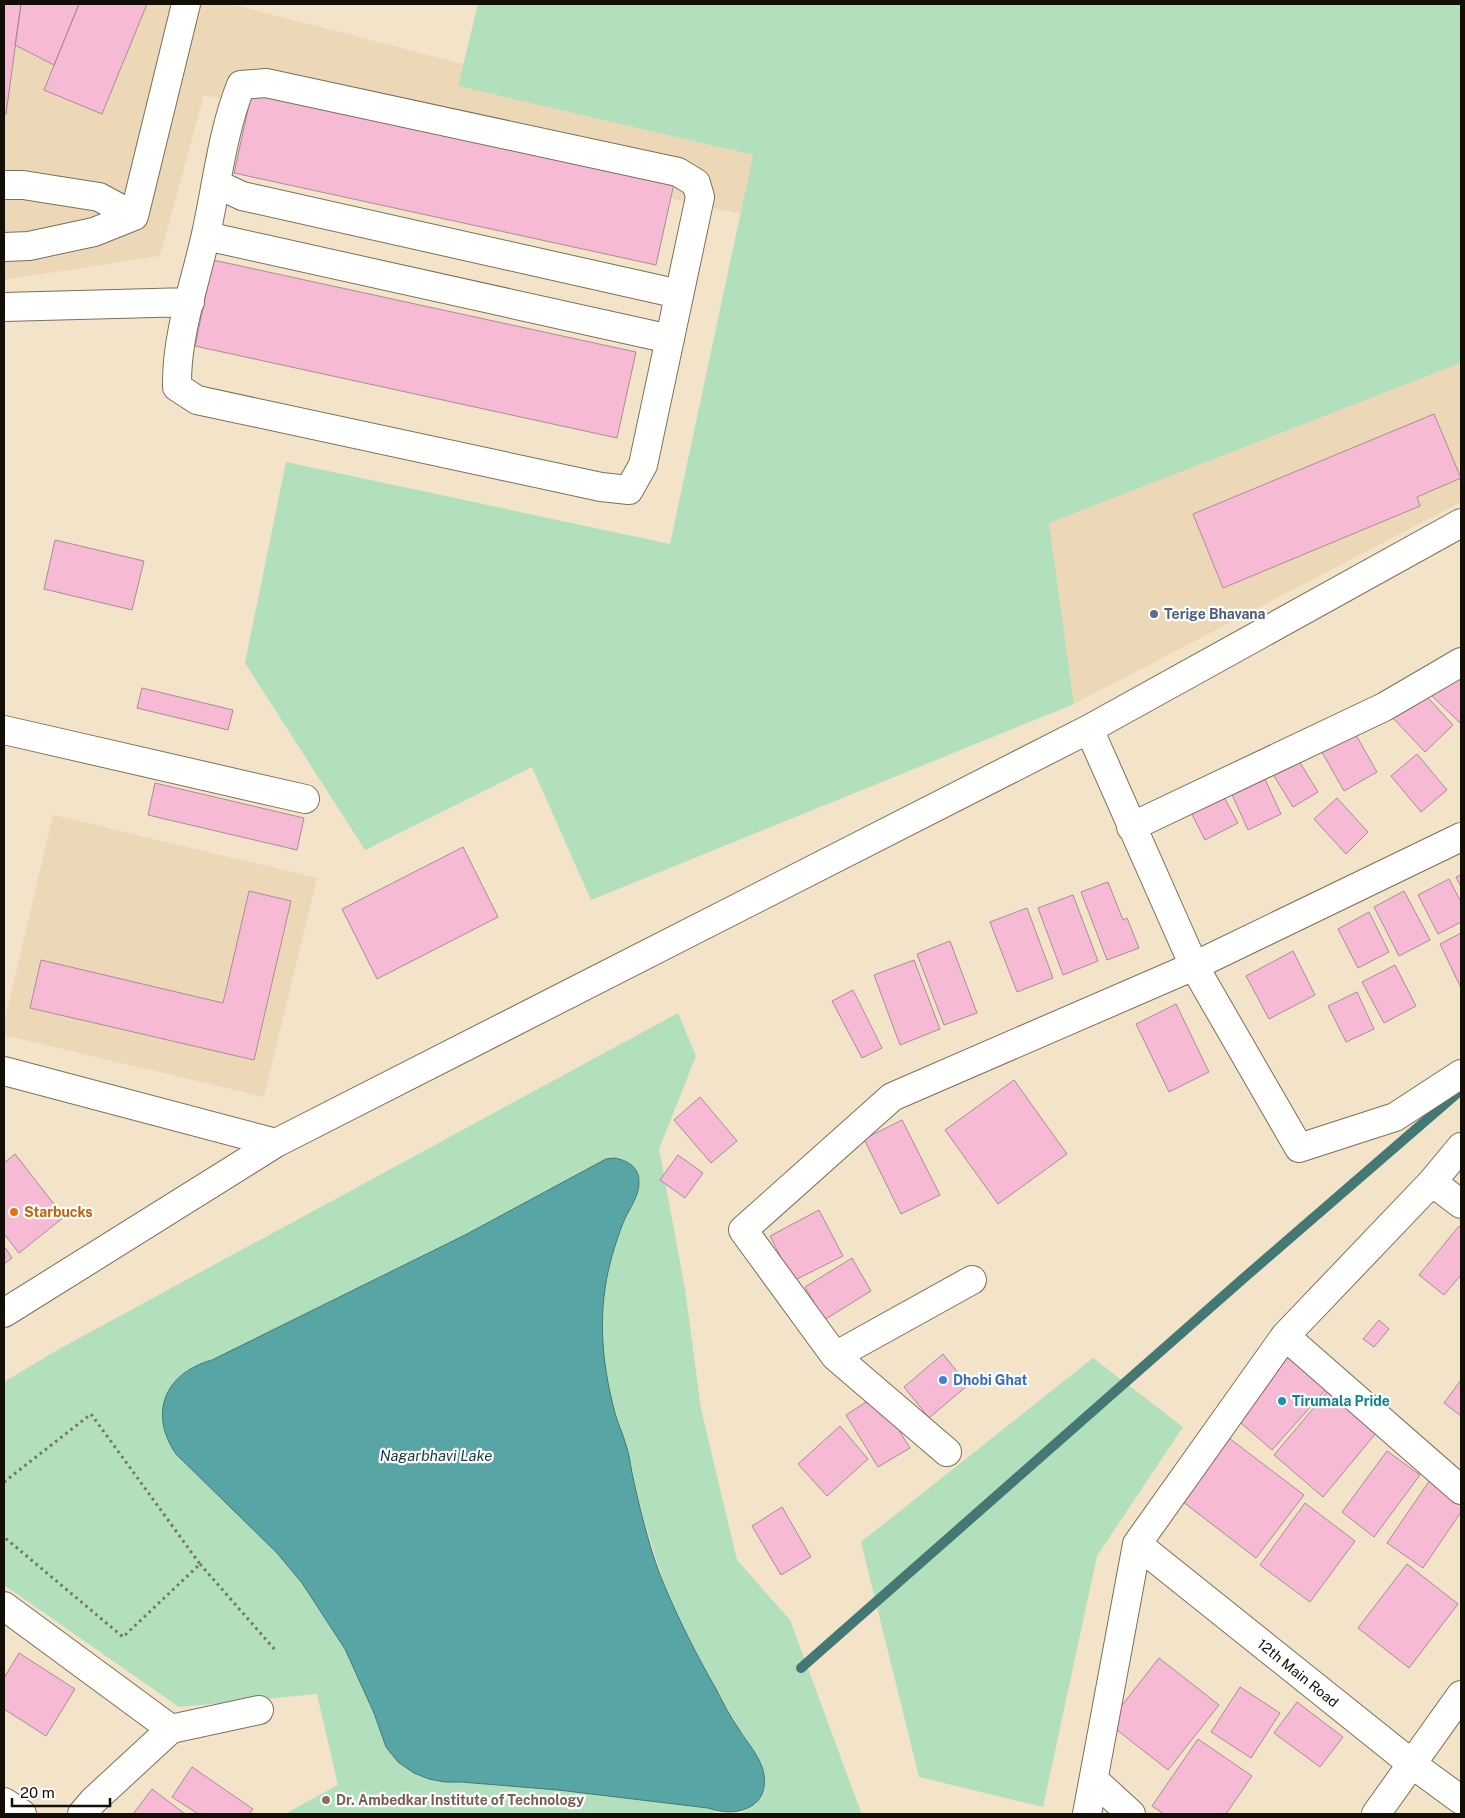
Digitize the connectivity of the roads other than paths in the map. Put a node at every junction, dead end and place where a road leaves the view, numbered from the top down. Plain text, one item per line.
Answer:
1 (186, 4) edge
2 (217, 184) junction
3 (4, 185) edge
4 (134, 216) junction
5 (206, 236) junction
6 (4, 247) edge
7 (679, 294) junction
8 (190, 302) junction
9 (4, 307) edge
10 (670, 339) junction
11 (1461, 523) edge
12 (1461, 662) edge
13 (1089, 729) junction
14 (4, 730) edge
15 (305, 799) dead end
16 (1131, 827) junction
17 (1461, 837) edge
18 (1194, 966) junction
19 (4, 1071) edge
20 (1461, 1074) edge
21 (276, 1143) junction
22 (1461, 1147) edge
23 (1432, 1182) junction
24 (1461, 1204) edge
25 (972, 1280) dead end
26 (4, 1313) edge
27 (1286, 1336) junction
28 (835, 1356) junction
29 (948, 1452) dead end
30 (1461, 1490) edge
31 (1137, 1544) junction
32 (4, 1606) edge
33 (1461, 1695) edge
34 (259, 1710) dead end
35 (171, 1729) junction
36 (1412, 1764) junction
37 (1094, 1780) junction
38 (1461, 1800) edge
39 (4, 1802) edge
40 (22, 1814) edge
41 (82, 1814) edge
42 (1087, 1814) edge
43 (1131, 1814) edge
44 (1376, 1814) edge

1 - 4 street
2 - 5 street
2 - 7 street
2 - 7 street
3 - 4 street
4 - 6 street
5 - 8 street
5 - 10 street
7 - 10 street
8 - 9 street
8 - 10 street
11 - 13 street
12 - 16 street
13 - 16 street
13 - 21 street
14 - 15 street
16 - 18 street
17 - 18 street
18 - 20 street
18 - 28 street
19 - 21 street
21 - 26 street
22 - 23 street
23 - 24 street
23 - 27 street
25 - 28 street
27 - 30 street
27 - 31 street
28 - 29 street
31 - 36 street, 12th Main Road
31 - 37 street
32 - 35 street
33 - 36 street
34 - 35 street
35 - 41 street
36 - 38 street, 12th Main Road
36 - 44 street
37 - 42 street
37 - 43 street
39 - 40 street

